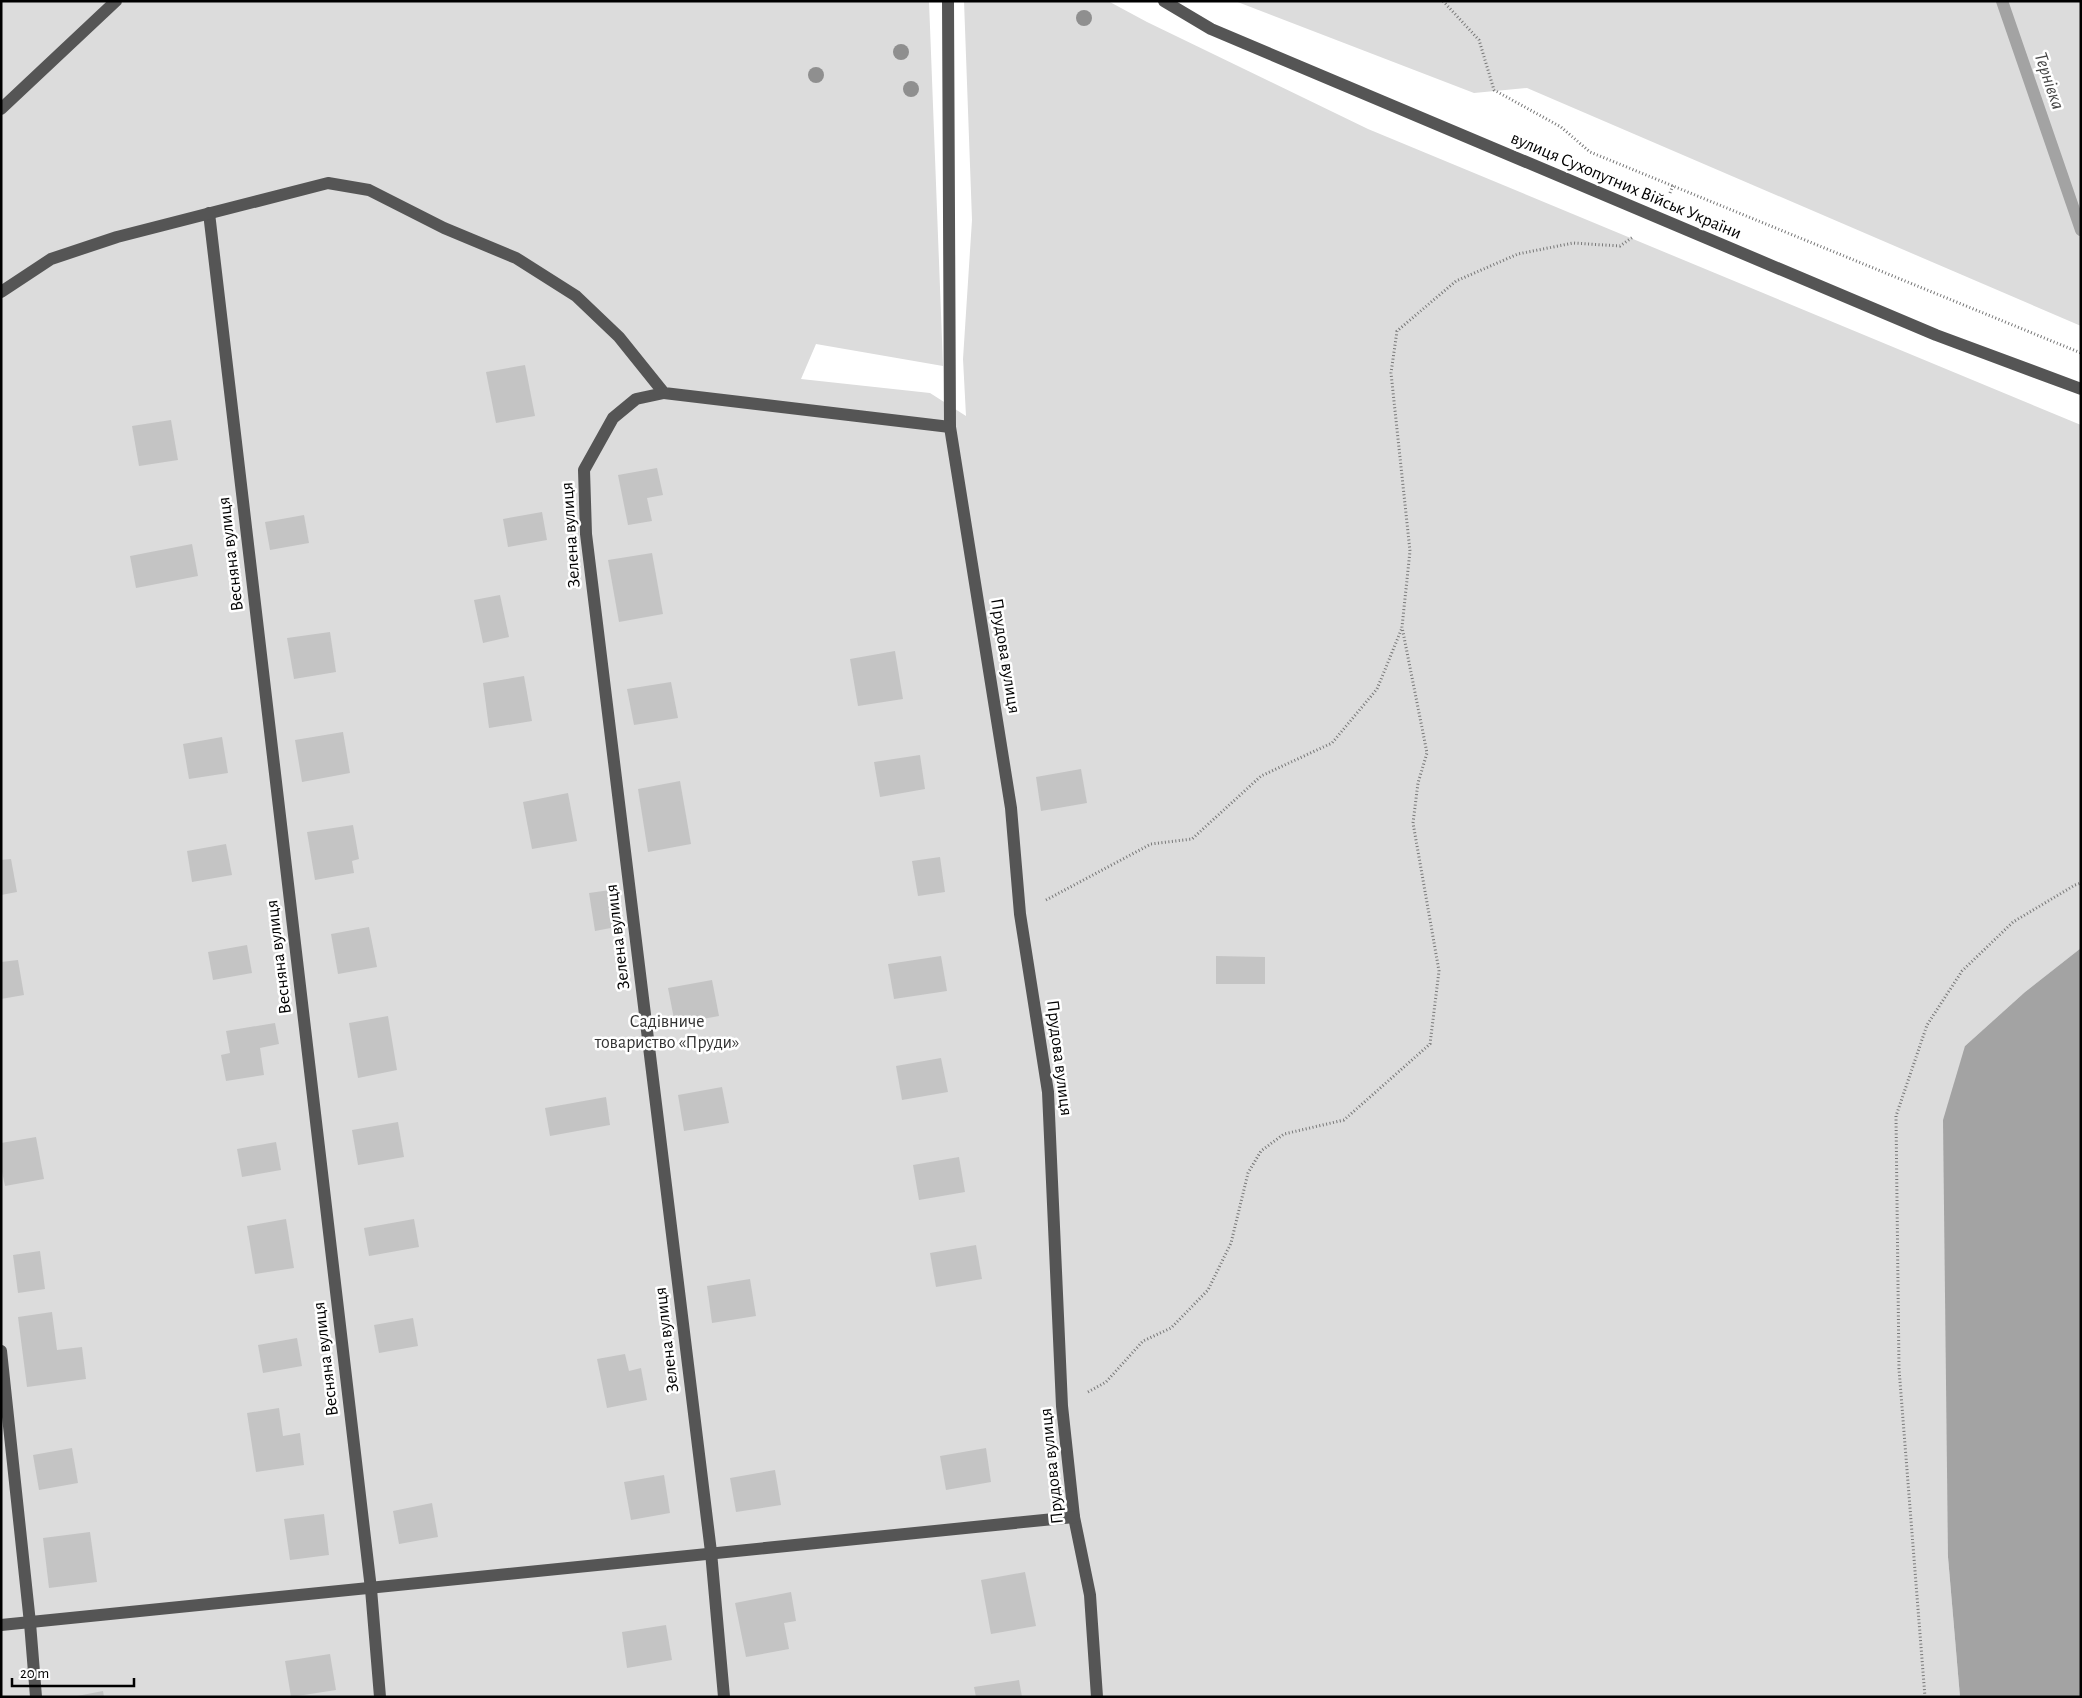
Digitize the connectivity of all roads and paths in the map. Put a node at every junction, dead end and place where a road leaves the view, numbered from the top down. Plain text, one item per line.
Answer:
1 (116, 1) edge
2 (948, 1) edge
3 (1164, 1) edge
4 (1443, 1) edge
5 (1, 109) edge
6 (1673, 185) junction
7 (209, 213) junction
8 (1659, 218) junction
9 (1, 292) edge
10 (2081, 353) edge
11 (2081, 389) edge
12 (664, 393) junction
13 (950, 427) junction
14 (1402, 627) junction
15 (2081, 883) edge
16 (1020, 914) junction
17 (1, 1351) edge
18 (1062, 1406) junction
19 (1074, 1517) junction
20 (711, 1552) junction
21 (371, 1589) junction
22 (30, 1623) junction
23 (1, 1625) edge
24 (36, 1697) edge
25 (380, 1697) edge
26 (724, 1697) edge
27 (1097, 1697) edge
28 (1925, 1697) edge

1 - 5 street
2 - 13 street, Прудова вулиця
3 - 8 street, вулиця Сухопутних Військ України
4 - 6 path
6 - 8 path
6 - 10 path
7 - 9 street
7 - 12 street
7 - 21 street, Весняна вулиця
8 - 11 street, вулиця Сухопутних Військ України
8 - 14 path
12 - 13 street, Зелена вулиця
12 - 20 street, Зелена вулиця
13 - 16 street, Прудова вулиця
14 - 16 path
14 - 18 path
15 - 28 path
16 - 18 street, Прудова вулиця
17 - 22 street
18 - 19 street, Прудова вулиця
19 - 20 street
19 - 27 street, Прудова вулиця
20 - 21 street
20 - 26 street, Зелена вулиця
21 - 22 street
21 - 25 street, Весняна вулиця
22 - 23 street
22 - 24 street

